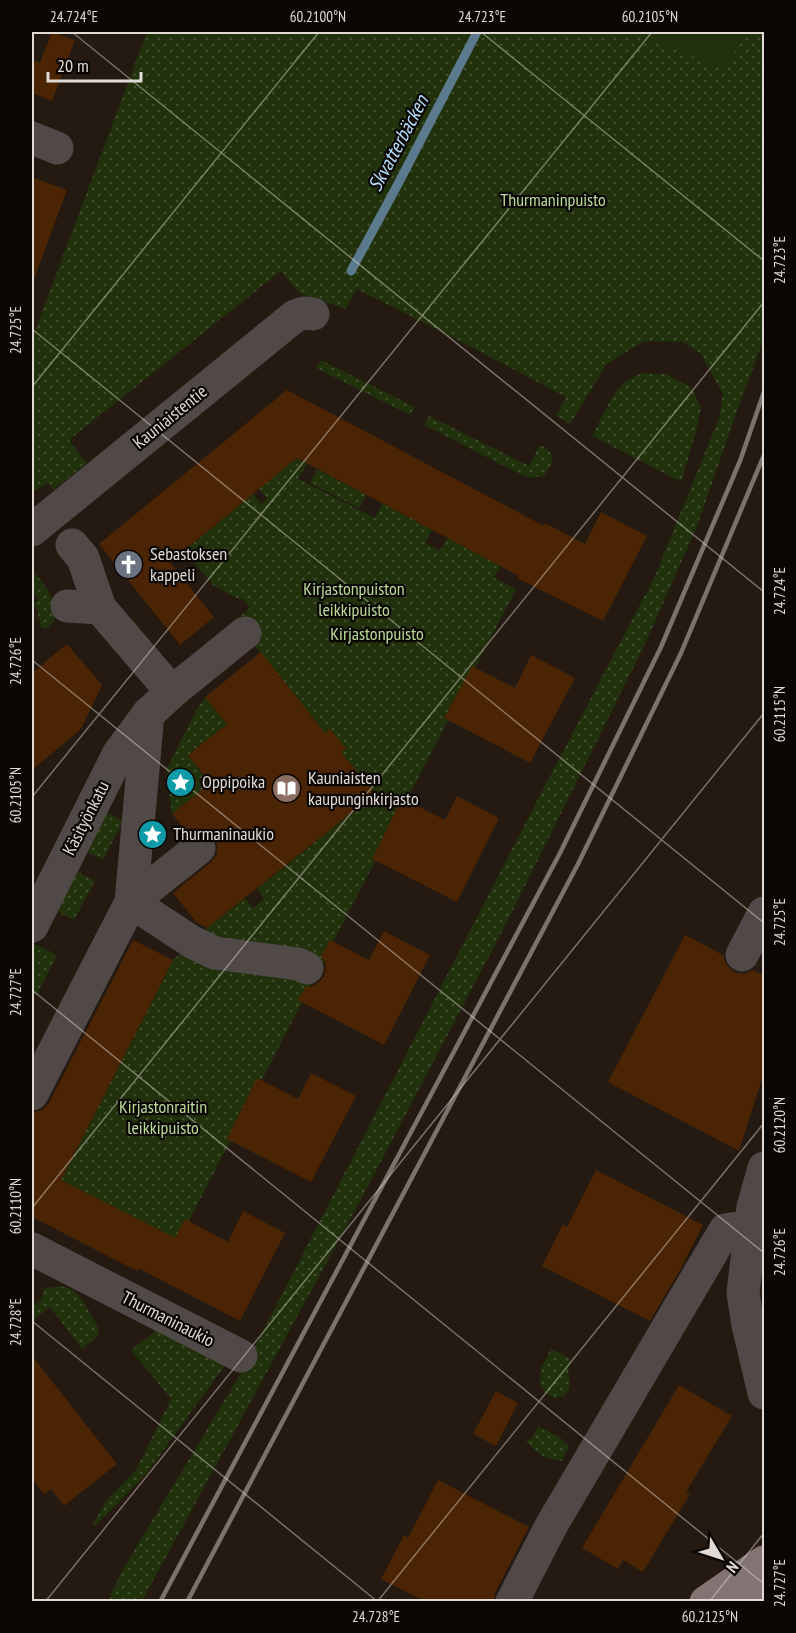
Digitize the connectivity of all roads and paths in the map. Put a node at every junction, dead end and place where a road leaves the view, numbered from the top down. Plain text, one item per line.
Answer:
1 (313, 314) dead end
2 (32, 530) edge
3 (72, 545) dead end
4 (67, 606) dead end
5 (100, 608) junction
6 (244, 633) dead end
7 (172, 692) junction
8 (148, 714) junction
9 (199, 848) dead end
10 (131, 902) junction
11 (765, 913) edge
12 (32, 926) edge
13 (742, 955) dead end
14 (307, 968) dead end
15 (32, 1094) edge
16 (765, 1168) edge
17 (751, 1226) junction
18 (32, 1249) edge
19 (241, 1356) dead end
20 (765, 1393) edge
21 (765, 1562) edge
22 (765, 1592) edge
23 (512, 1602) edge
24 (706, 1602) edge
25 (751, 1602) edge

1 - 2 street, Kauniaistentie
3 - 5 street
4 - 5 street
5 - 7 street
6 - 7 street, Käsityönkatu
7 - 8 street, Käsityönkatu
8 - 10 street
8 - 12 street, Käsityönkatu
9 - 10 street
10 - 14 street
10 - 15 street
11 - 13 street
16 - 17 street
17 - 20 street
17 - 23 street
18 - 19 street, Thurmaninaukio
21 - 24 main road
22 - 25 main road

